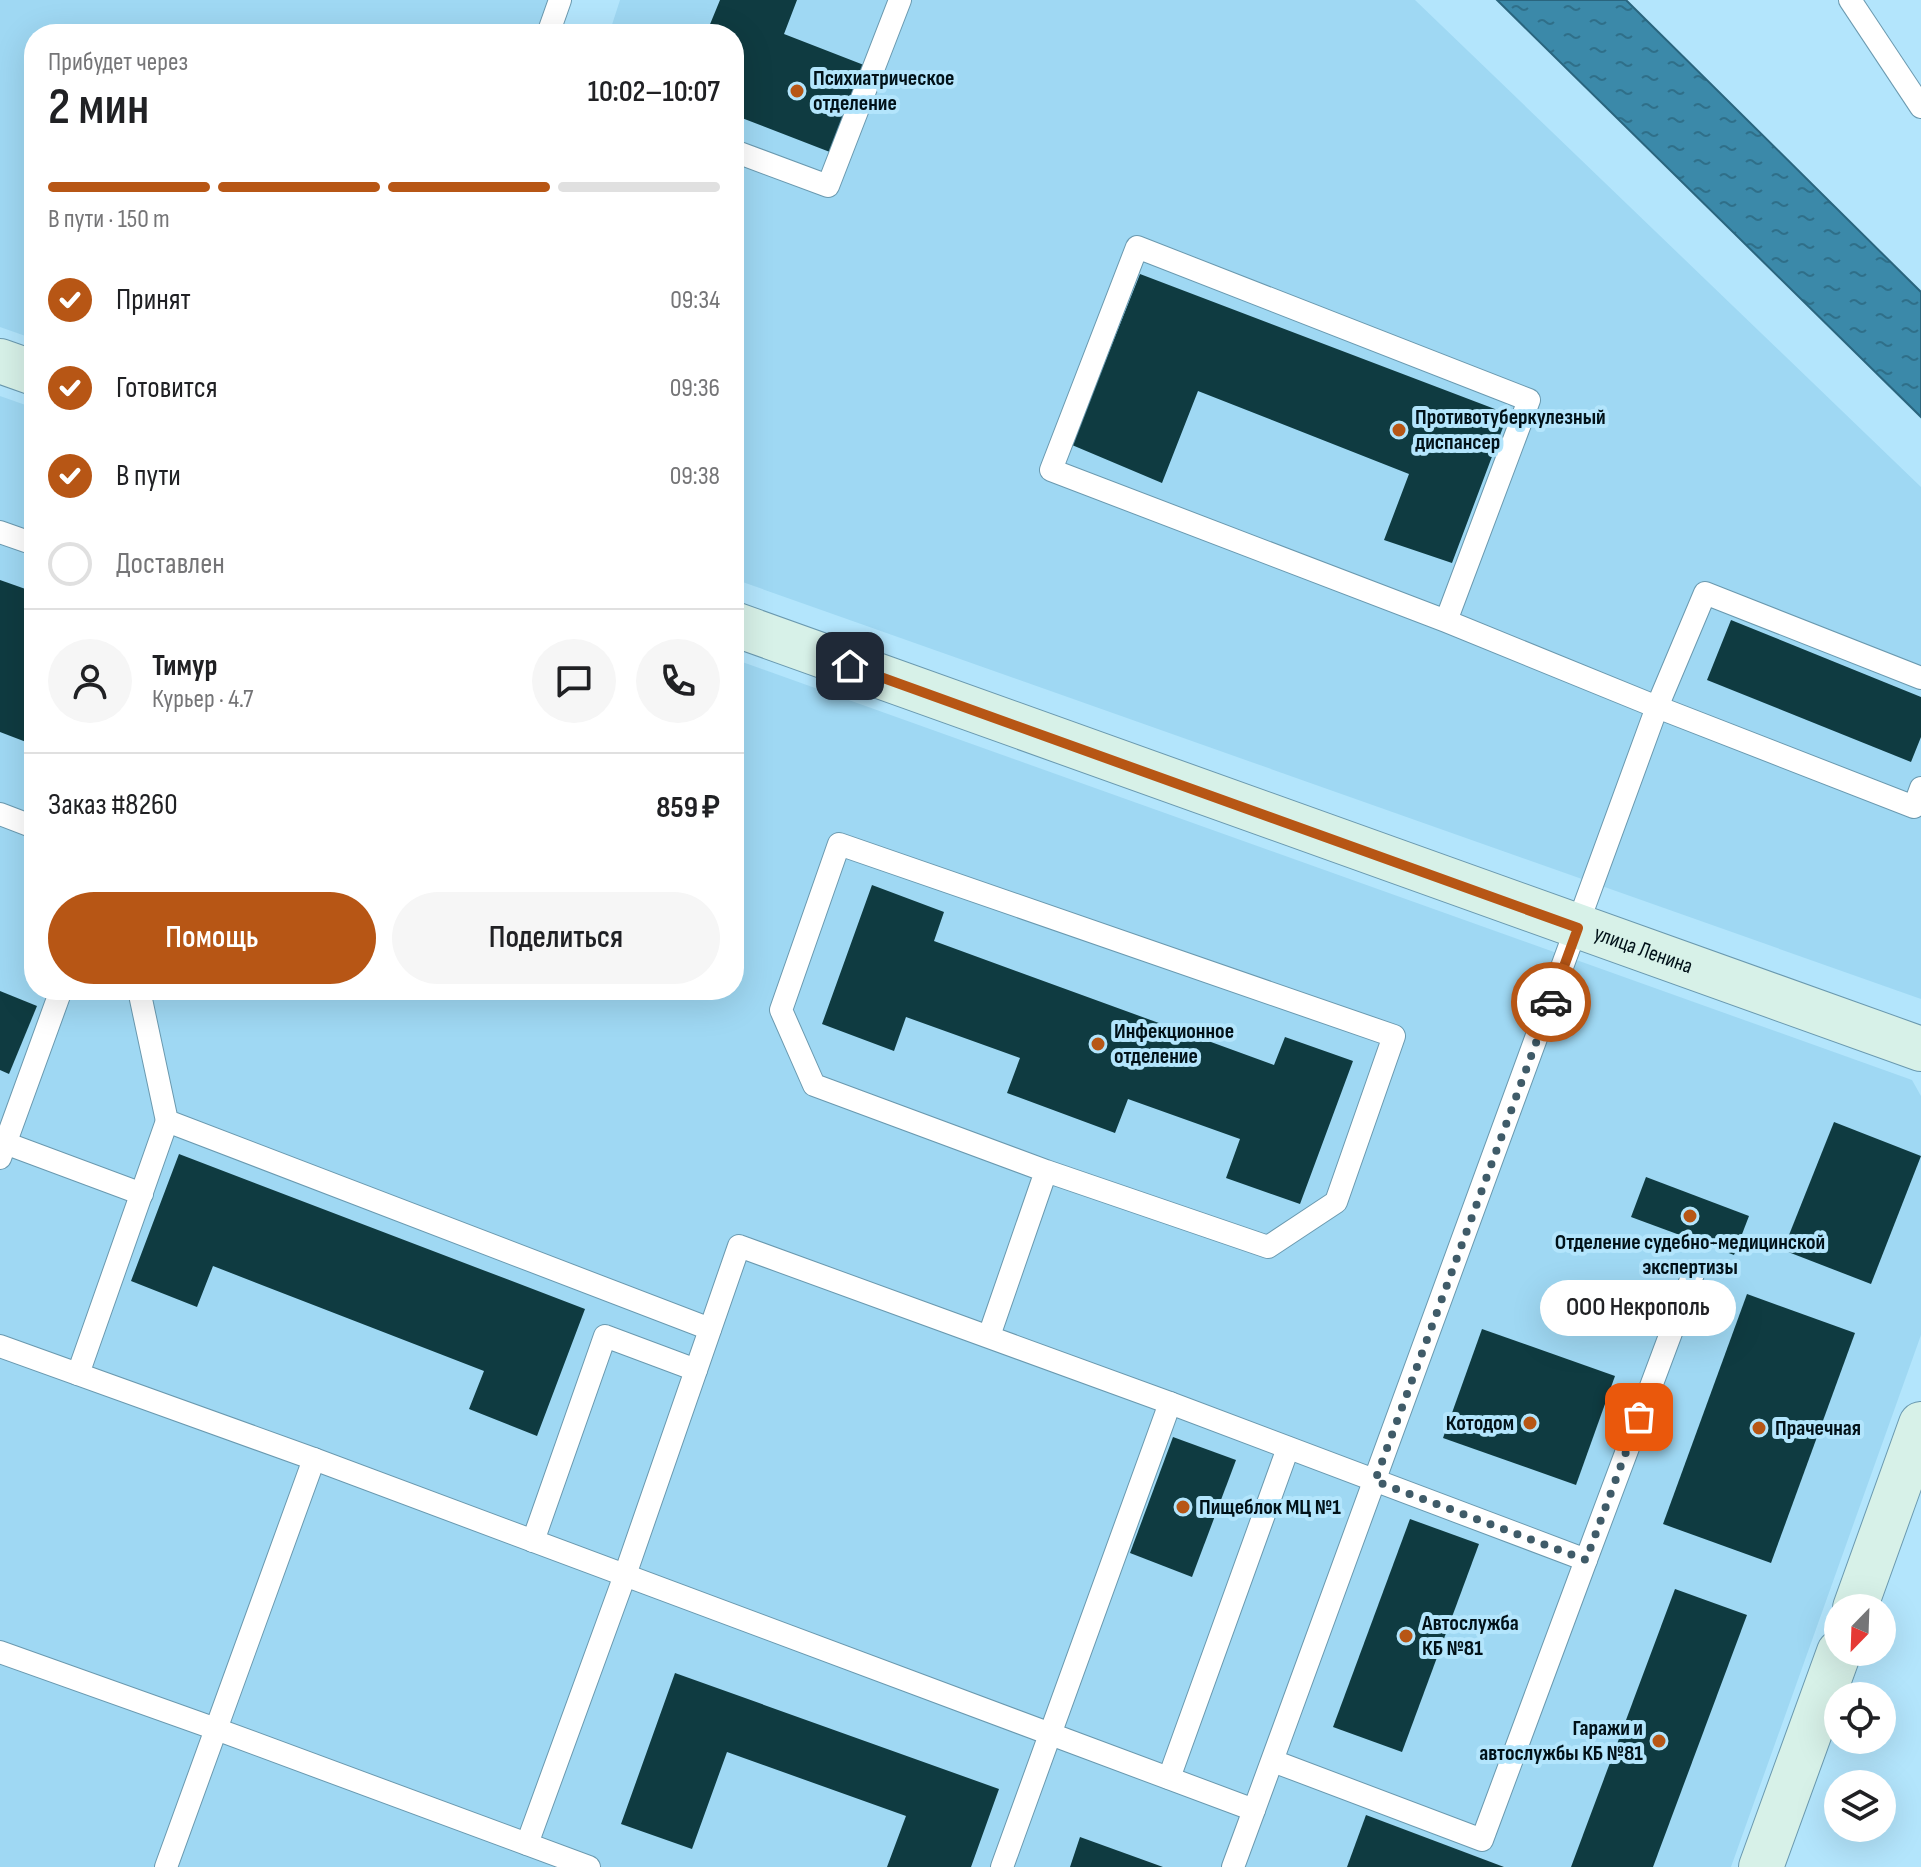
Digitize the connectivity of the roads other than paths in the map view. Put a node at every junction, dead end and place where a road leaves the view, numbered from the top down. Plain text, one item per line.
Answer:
1 (560, 0) edge
2 (900, 0) edge
3 (1850, 0) edge
4 (552, 24) edge
5 (1921, 107) edge
6 (744, 155) edge
7 (0, 361) edge
8 (24, 369) edge
9 (0, 532) edge
10 (24, 540) edge
11 (1446, 621) junction
12 (744, 628) edge
13 (1921, 678) edge
14 (1657, 707) junction
15 (1921, 788) edge
16 (0, 814) edge
17 (24, 823) edge
18 (1578, 928) junction
19 (57, 1000) edge
20 (141, 1000) edge
21 (1921, 1049) edge
22 (167, 1121) junction
23 (3, 1150) edge
24 (1046, 1171) junction
25 (142, 1194) junction
26 (1693, 1274) dead end
27 (710, 1329) junction
28 (989, 1336) junction
29 (0, 1346) edge
30 (696, 1370) junction
31 (78, 1374) junction
32 (1170, 1403) junction
33 (1921, 1424) edge
34 (1288, 1448) junction
35 (314, 1459) junction
36 (1375, 1481) junction
37 (533, 1541) junction
38 (1586, 1560) junction
39 (625, 1575) junction
40 (1860, 1594) edge
41 (0, 1652) edge
42 (1834, 1666) edge
43 (216, 1729) junction
44 (1051, 1733) junction
45 (1273, 1761) junction
46 (1169, 1778) junction
47 (1254, 1810) junction
48 (527, 1844) junction
49 (166, 1867) edge
50 (589, 1867) edge
51 (1002, 1867) edge
52 (1233, 1867) edge
53 (1761, 1867) edge

1 - 4 lane
2 - 6 lane
3 - 5 lane
7 - 8 street
9 - 10 lane
11 - 11 lane
11 - 14 lane
12 - 18 street, улица Ленина
13 - 14 lane
14 - 15 lane
14 - 18 lane
16 - 17 lane
18 - 21 street, улица Ленина
18 - 36 lane
19 - 23 lane
20 - 22 lane
22 - 25 lane
22 - 27 lane
23 - 25 lane
24 - 24 lane
24 - 28 lane
25 - 31 lane
26 - 38 lane
27 - 28 lane
27 - 30 lane
28 - 32 lane
29 - 31 lane
30 - 37 lane
30 - 39 lane
31 - 35 lane
32 - 34 lane
32 - 44 lane
33 - 40 street
34 - 36 lane
34 - 46 lane
35 - 37 lane
35 - 43 lane
36 - 38 lane
36 - 45 lane
37 - 39 lane
38 - 45 lane
39 - 44 lane
39 - 48 lane
41 - 43 lane
42 - 53 street
43 - 48 lane
43 - 49 lane
44 - 46 lane
44 - 51 lane
45 - 47 lane
46 - 47 lane
47 - 52 lane
48 - 50 lane

